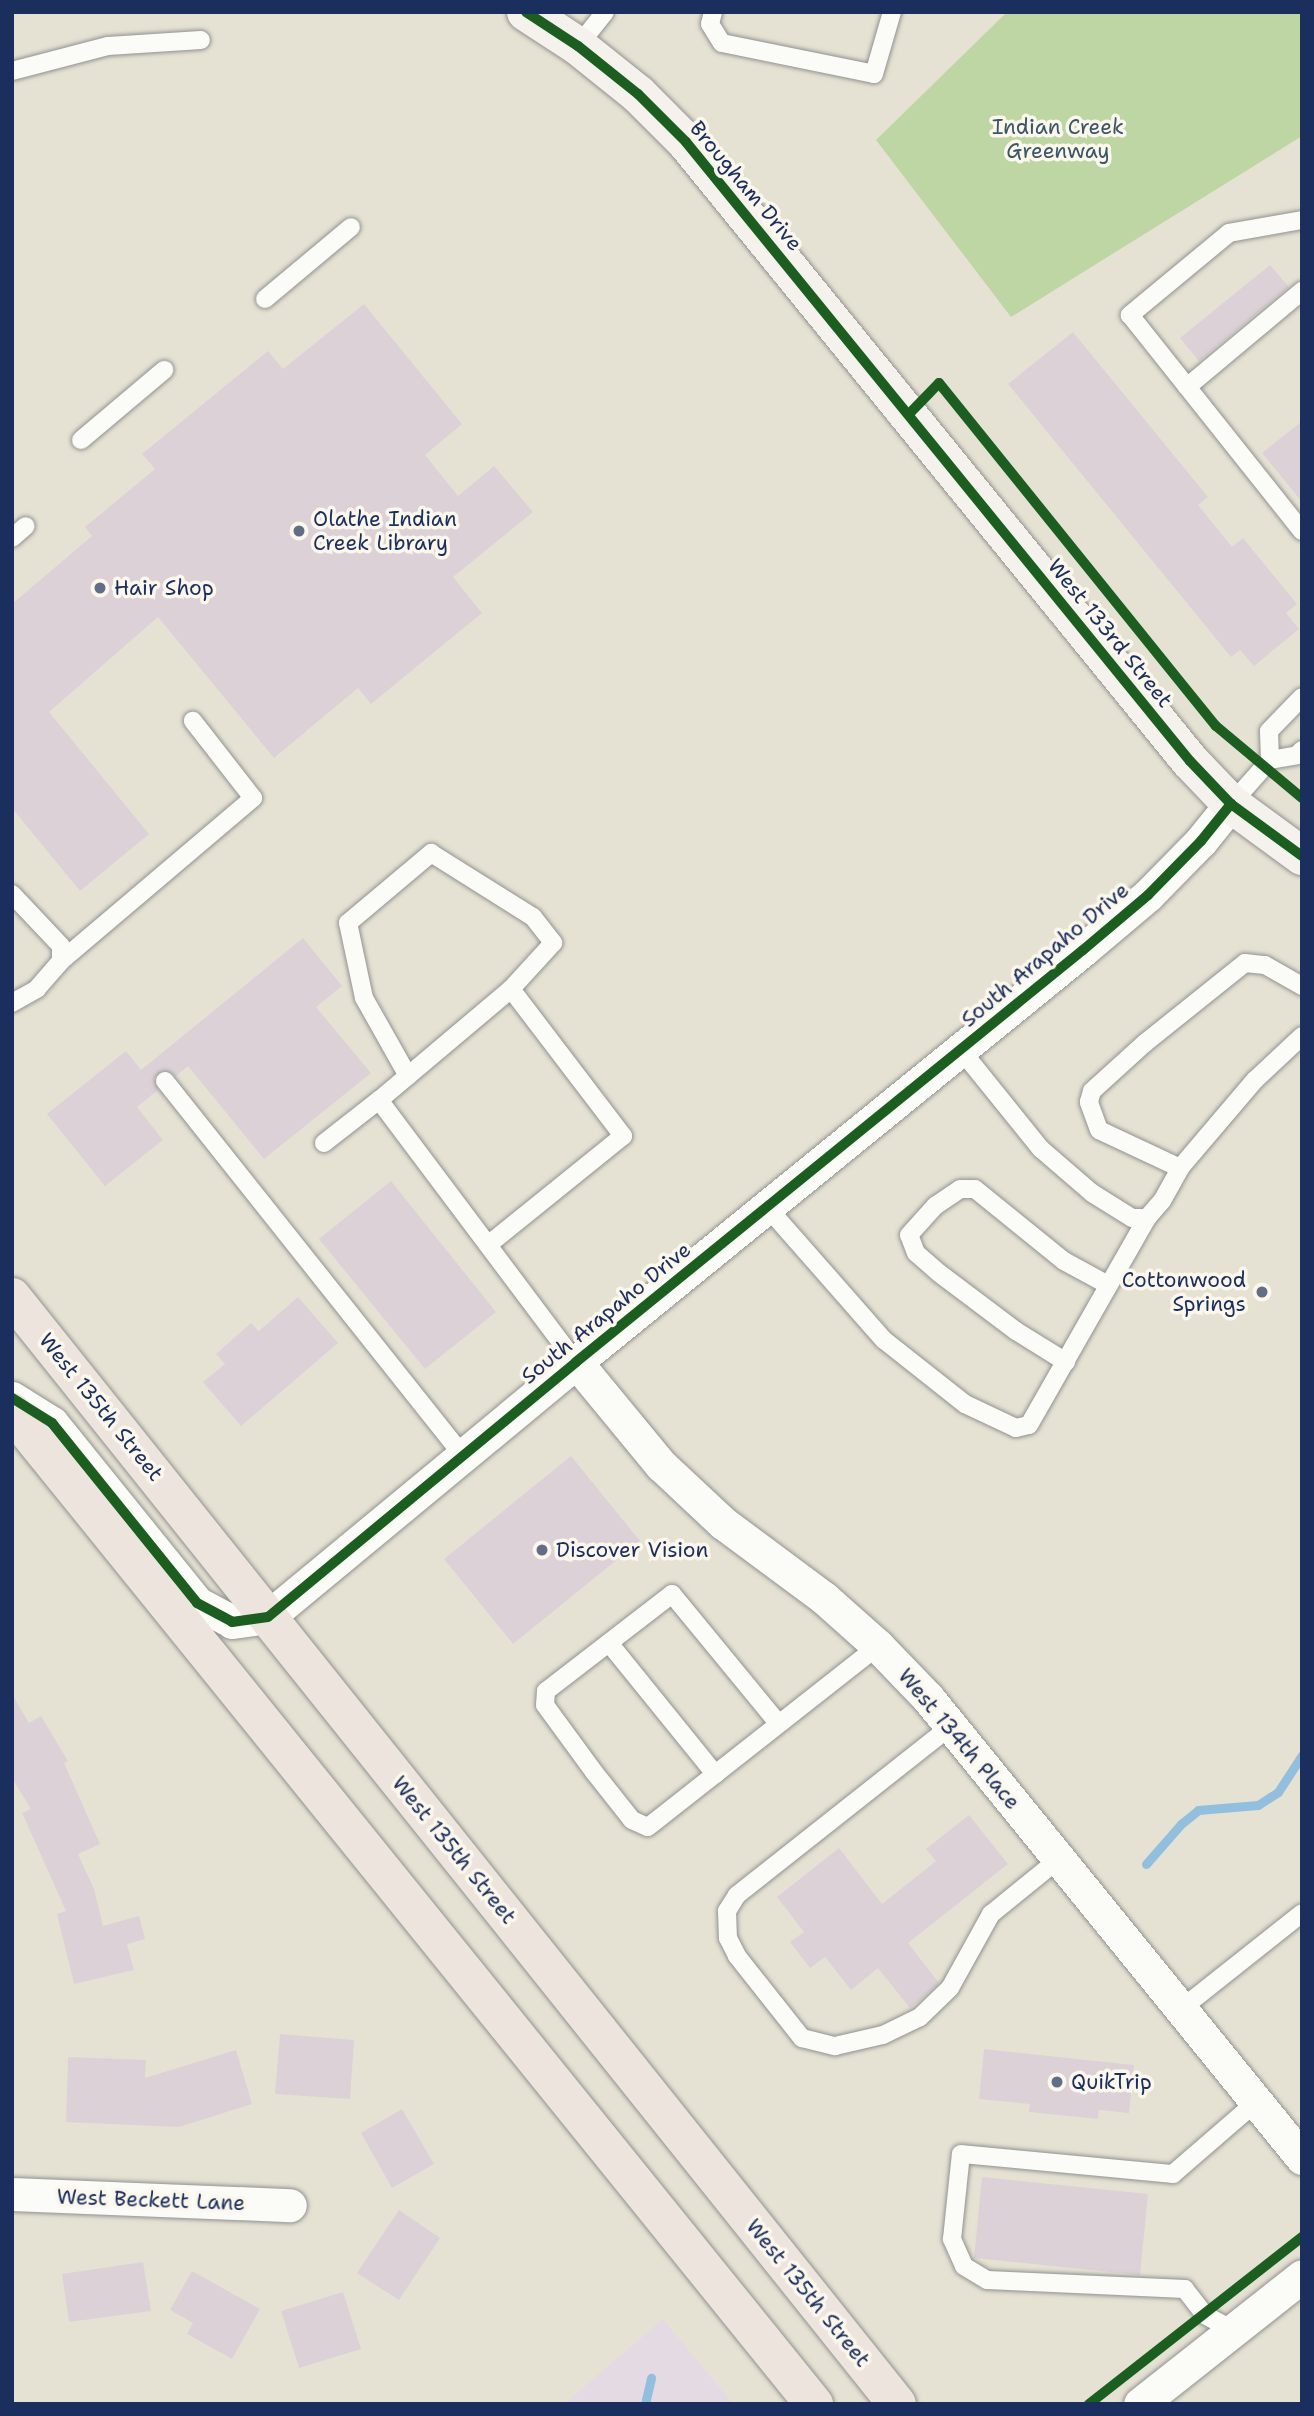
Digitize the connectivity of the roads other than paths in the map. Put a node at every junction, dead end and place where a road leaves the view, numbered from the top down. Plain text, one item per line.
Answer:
1 (526, 12) edge
2 (605, 12) edge
3 (713, 12) edge
4 (892, 12) edge
5 (201, 40) dead end
6 (578, 46) junction
7 (12, 71) edge
8 (1302, 220) edge
9 (351, 227) dead end
10 (1302, 290) edge
11 (265, 299) dead end
12 (164, 370) dead end
13 (1187, 387) junction
14 (909, 414) joint
15 (81, 440) dead end
16 (1302, 531) edge
17 (1302, 696) edge
18 (193, 721) dead end
19 (1302, 750) edge
20 (1270, 760) junction
21 (1231, 804) junction
22 (1302, 856) edge
23 (12, 894) edge
24 (61, 961) junction
25 (1302, 986) edge
26 (511, 989) junction
27 (12, 1003) edge
28 (1302, 1036) edge
29 (961, 1050) junction
30 (408, 1076) junction
31 (165, 1082) dead end
32 (379, 1100) junction
33 (324, 1143) dead end
34 (1180, 1168) junction
35 (767, 1207) junction
36 (1147, 1218) junction
37 (489, 1244) junction
38 (1108, 1285) junction
39 (12, 1297) edge
40 (576, 1362) junction
41 (1066, 1362) junction
42 (12, 1398) edge
43 (12, 1412) edge
44 (463, 1455) junction
45 (268, 1617) junction
46 (608, 1643) junction
47 (878, 1646) junction
48 (778, 1723) junction
49 (951, 1726) junction
50 (715, 1774) junction
51 (1059, 1859) junction
52 (1302, 1913) edge
53 (1181, 2009) junction
54 (1256, 2102) junction
55 (1302, 2158) edge
56 (12, 2194) edge
57 (290, 2205) dead end
58 (1302, 2276) edge
59 (1233, 2330) junction
60 (814, 2404) edge
61 (897, 2404) edge
62 (1140, 2404) edge

1 - 6 street, Brougham Drive
2 - 6 lane
3 - 4 lane
5 - 7 lane
6 - 14 street, Brougham Drive
8 - 13 lane
9 - 11 lane
10 - 13 lane
12 - 15 lane
13 - 16 lane
14 - 21 street, West 133rd Street
17 - 20 lane
18 - 24 lane
19 - 20 lane
20 - 21 lane
21 - 22 street, West 133rd Street
21 - 29 street, South Arapaho Drive
23 - 24 lane
24 - 27 lane
25 - 34 lane
26 - 30 lane
26 - 30 lane
26 - 37 lane
28 - 34 lane
29 - 35 street, South Arapaho Drive
29 - 36 lane
30 - 32 lane
31 - 44 lane
32 - 33 lane
32 - 37 lane
34 - 36 lane
35 - 40 street, South Arapaho Drive
35 - 41 lane
36 - 38 lane
37 - 40 lane
38 - 41 lane
38 - 41 lane
39 - 45 main road, West 135th Street
40 - 44 street, South Arapaho Drive
40 - 47 street, West 134th Place
42 - 45 street
43 - 60 main road
44 - 45 street, South Arapaho Drive
45 - 61 main road, West 135th Street
46 - 48 lane
46 - 50 lane
46 - 50 lane
47 - 48 lane
47 - 49 street, West 134th Place
48 - 50 lane
49 - 51 street, West 134th Place
49 - 51 lane
51 - 53 street, West 134th Place
52 - 53 lane
53 - 54 street, West 134th Place
54 - 55 street, West 134th Place
54 - 59 lane
56 - 57 street, West Beckett Lane
58 - 59 street
59 - 62 street

